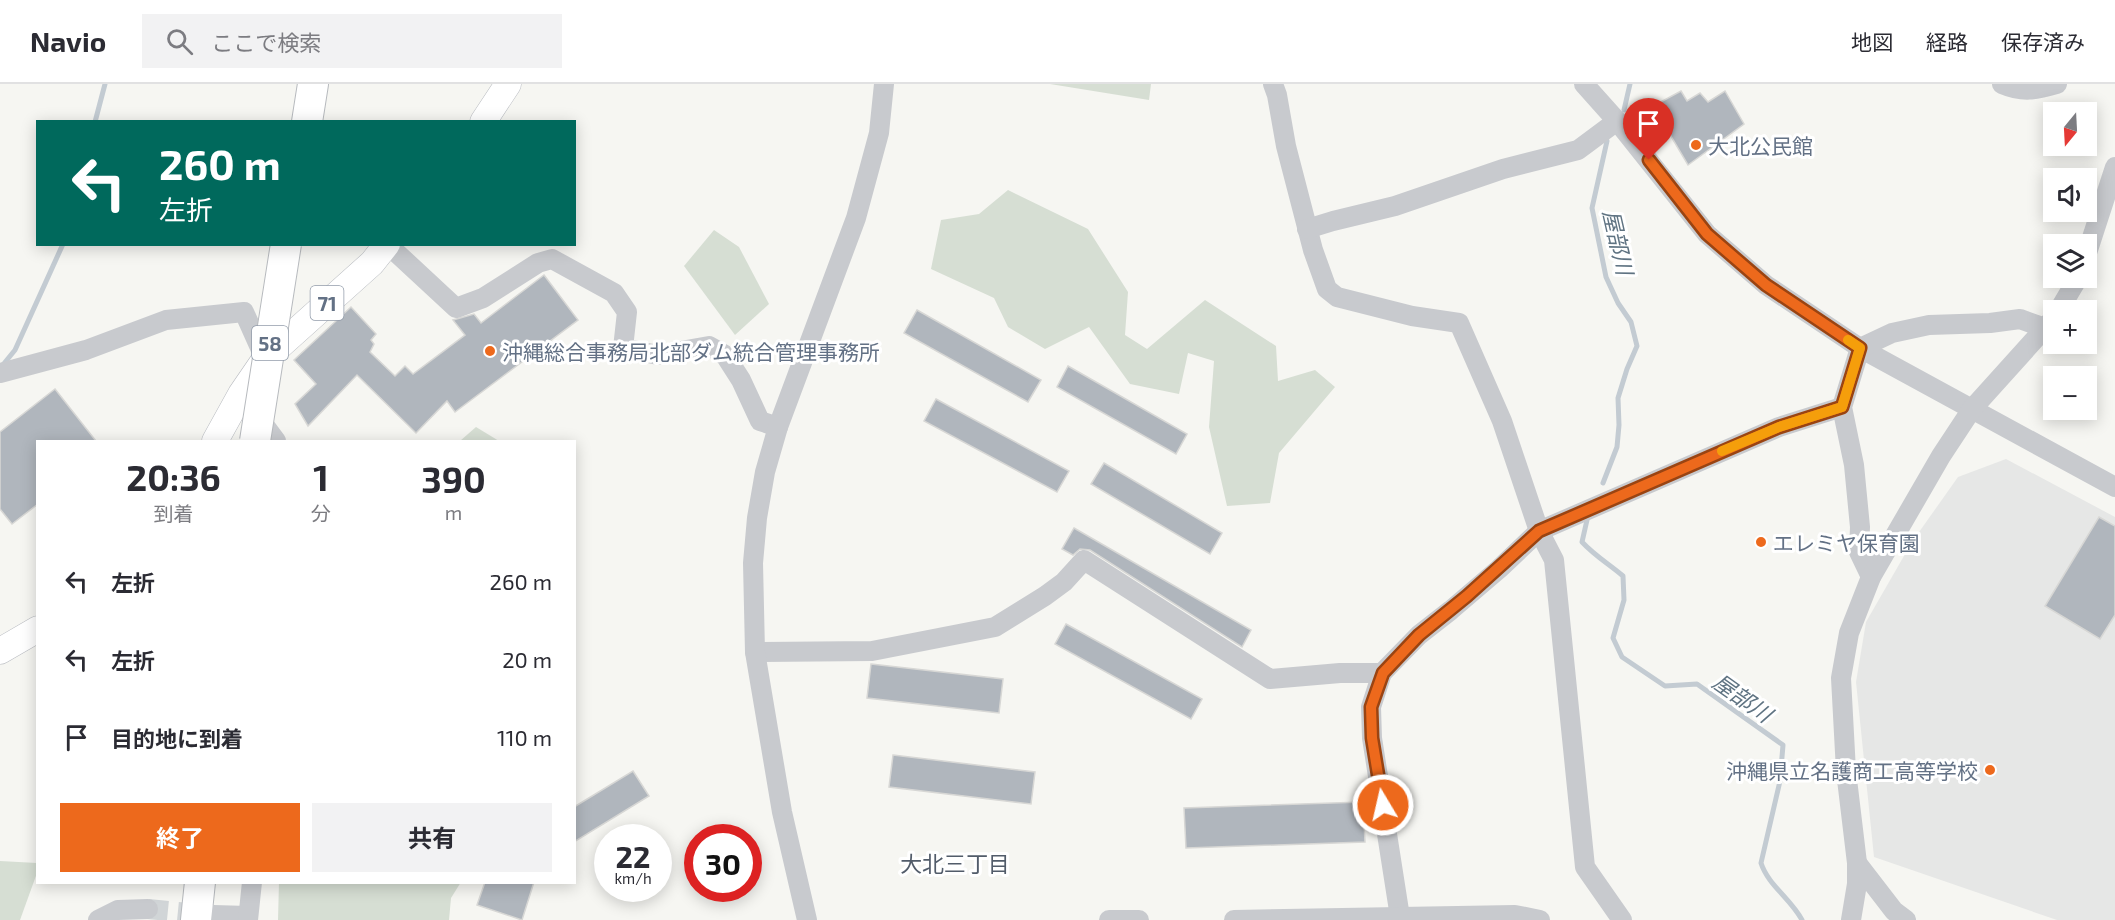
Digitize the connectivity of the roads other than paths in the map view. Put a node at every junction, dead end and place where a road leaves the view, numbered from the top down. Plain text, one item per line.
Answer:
1 (313, 84) edge
2 (508, 84) edge
3 (884, 84) edge
4 (1273, 84) edge
5 (1584, 84) edge
6 (2002, 84) edge
7 (2057, 84) edge
8 (307, 120) edge
9 (484, 120) edge
10 (1617, 121) junction
11 (2115, 167) edge
12 (1307, 229) junction
13 (2093, 234) edge
14 (286, 246) edge
15 (385, 246) edge
16 (389, 246) edge
17 (2043, 322) edge
18 (2043, 331) edge
19 (1860, 348) junction
20 (265, 359) junction
21 (0, 373) edge
22 (241, 394) junction
23 (1842, 407) junction
24 (1972, 409) junction
25 (778, 427) junction
26 (216, 440) edge
27 (255, 440) edge
28 (275, 440) edge
29 (2115, 487) edge
30 (1539, 531) junction
31 (1871, 577) junction
32 (36, 630) edge
33 (0, 651) edge
34 (755, 652) junction
35 (1383, 673) junction
36 (1857, 863) junction
37 (200, 884) edge
38 (252, 884) edge
39 (148, 909) tunnel mouth
40 (205, 917) edge
41 (1400, 917) junction
42 (248, 918) edge
43 (98, 920) edge
44 (807, 920) edge
45 (1109, 920) edge
46 (1139, 920) edge
47 (1234, 920) edge
48 (1540, 920) edge
49 (1622, 920) edge
50 (1851, 920) edge
51 (1906, 920) edge

1 - 8 highway
2 - 9 main road
3 - 25 street
4 - 12 street
5 - 10 street
6 - 7 street
10 - 12 street
10 - 19 street
11 - 13 street
12 - 30 street
14 - 27 highway, 58, bridge
15 - 20 main road, 71
16 - 25 street
17 - 19 street
18 - 24 street
19 - 23 street
19 - 24 street
20 - 21 street
20 - 22 main road, 71
22 - 26 main road, 71
22 - 28 street
23 - 30 street
23 - 31 street
24 - 29 street
24 - 31 street
25 - 34 street
30 - 35 street
30 - 49 street
31 - 36 street
32 - 33 main road
34 - 35 street
34 - 44 street
35 - 41 street
36 - 50 street
36 - 51 street
37 - 40 highway
38 - 42 street
39 - 43 street
40 - 42 street
41 - 47 street
41 - 48 street
45 - 46 street

